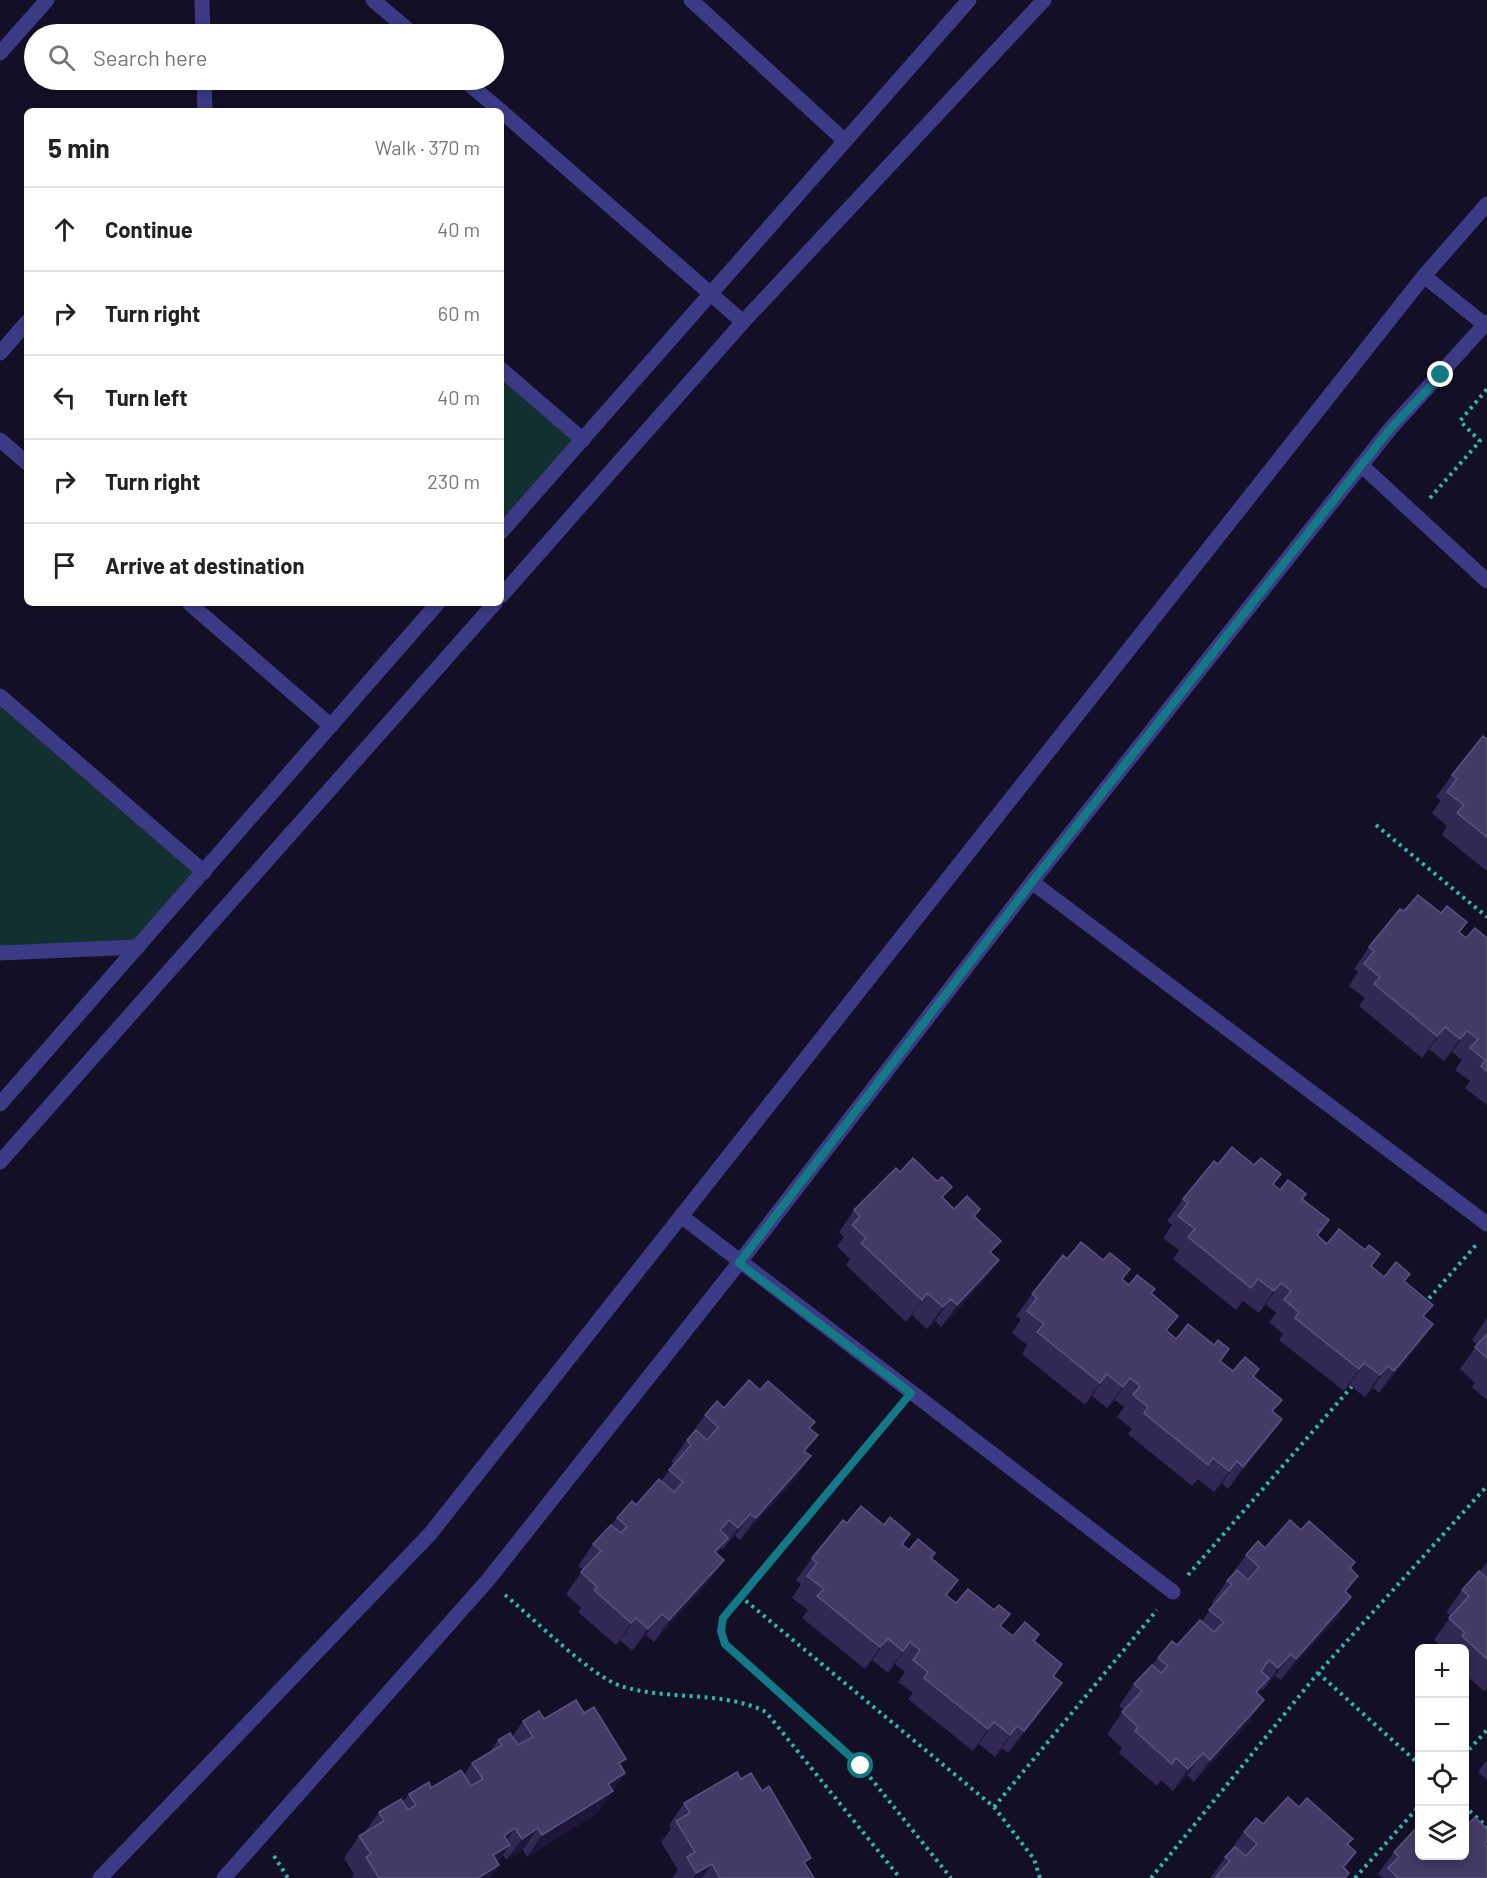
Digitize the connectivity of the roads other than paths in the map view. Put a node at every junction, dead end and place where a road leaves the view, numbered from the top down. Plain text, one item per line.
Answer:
1 (47, 0) edge
2 (202, 0) edge
3 (373, 0) edge
4 (691, 0) edge
5 (969, 0) edge
6 (1044, 0) edge
7 (26, 24) edge
8 (203, 24) edge
9 (401, 24) edge
10 (24, 26) edge
11 (0, 53) edge
12 (204, 90) edge
13 (476, 90) edge
14 (205, 108) edge
15 (497, 108) edge
16 (504, 114) edge
17 (845, 141) junction
18 (1487, 204) edge
19 (1424, 276) junction
20 (711, 294) junction
21 (743, 322) junction
22 (1486, 323) edge
23 (24, 325) edge
24 (0, 353) edge
25 (504, 372) edge
26 (0, 440) edge
27 (583, 440) junction
28 (24, 460) edge
29 (1361, 465) junction
30 (504, 529) edge
31 (1487, 581) edge
32 (504, 593) edge
33 (192, 606) edge
34 (435, 606) edge
35 (492, 606) edge
36 (0, 696) edge
37 (331, 726) junction
38 (204, 872) junction
39 (1032, 882) junction
40 (138, 947) junction
41 (0, 953) edge
42 (0, 1104) edge
43 (0, 1162) edge
44 (681, 1216) junction
45 (1487, 1224) edge
46 (739, 1263) junction
47 (1173, 1592) road end
48 (100, 1878) edge
49 (224, 1878) edge

1 - 7 street
2 - 8 street
3 - 9 street
4 - 17 street
5 - 17 street
6 - 21 street
10 - 11 street
12 - 14 street
13 - 15 street
16 - 20 street
17 - 20 street
18 - 19 street
19 - 22 street
19 - 44 street
20 - 21 street
20 - 27 street
21 - 32 street
22 - 29 street
23 - 24 street
25 - 27 street
26 - 28 street
27 - 30 street
29 - 31 street
29 - 39 street
33 - 37 street
34 - 37 street
35 - 43 street
36 - 38 street
37 - 38 street
38 - 40 street
39 - 45 street
39 - 46 street
40 - 41 street
40 - 42 street
44 - 46 street
44 - 48 street
46 - 47 street
46 - 49 street

